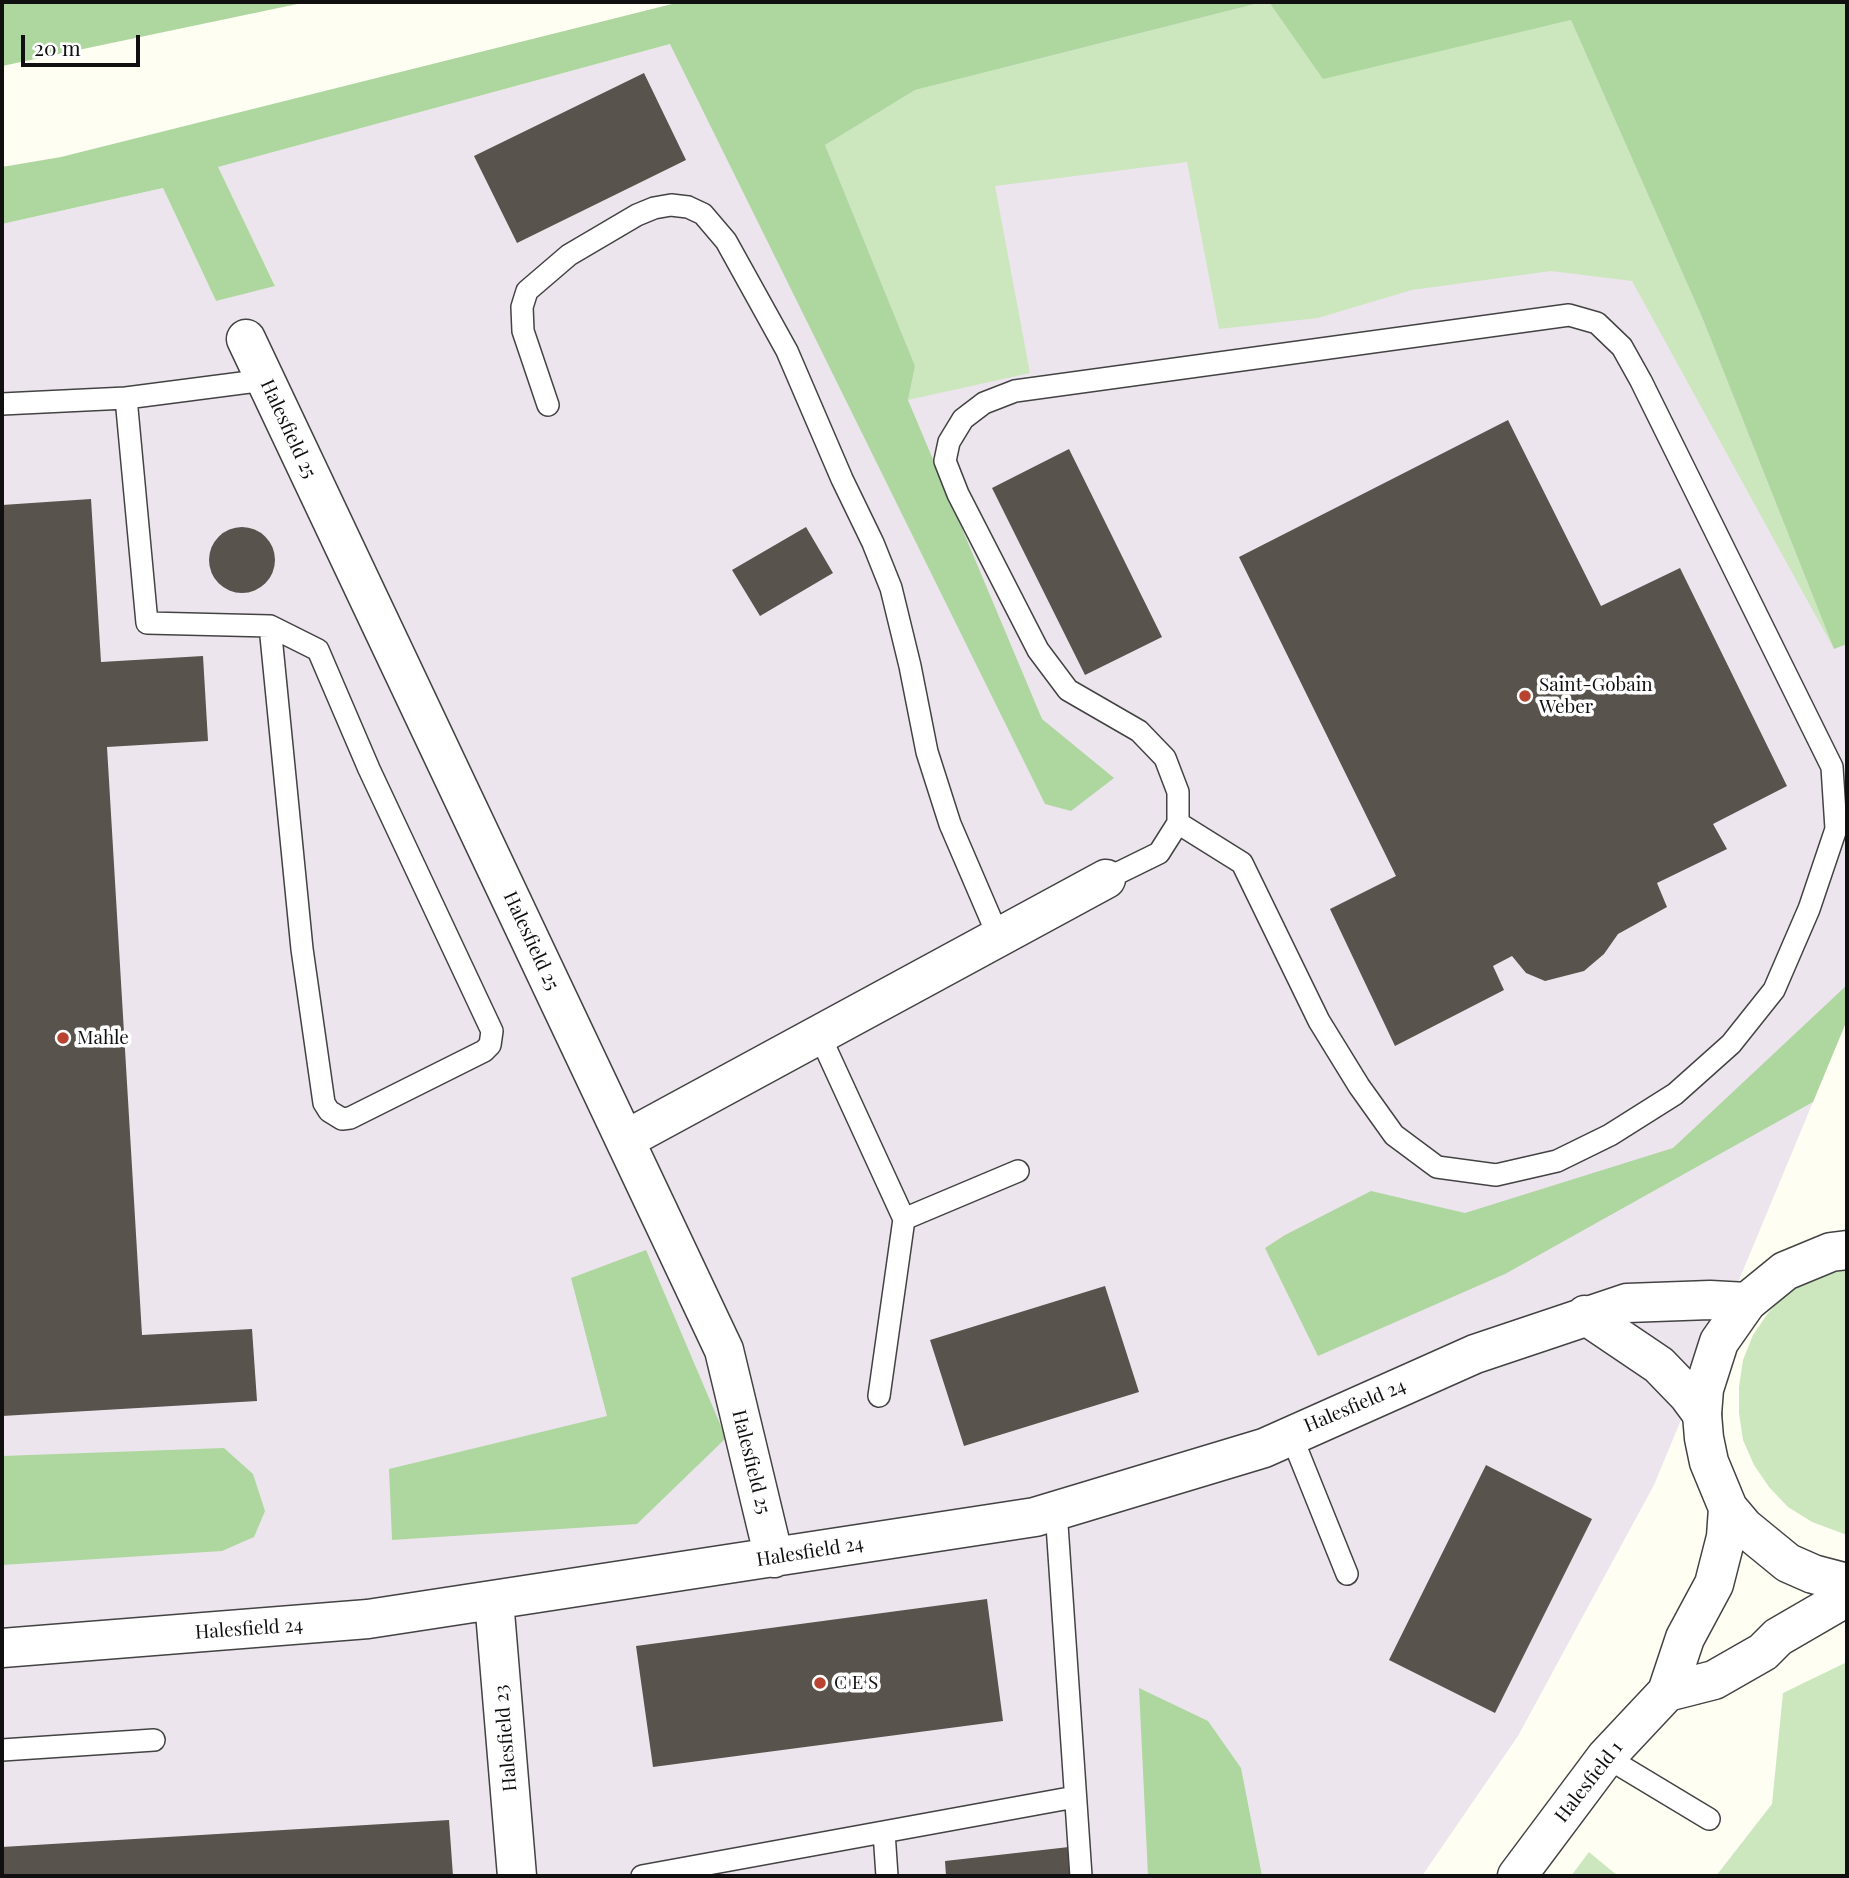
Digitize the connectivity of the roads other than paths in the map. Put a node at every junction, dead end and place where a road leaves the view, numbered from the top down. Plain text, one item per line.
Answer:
1 (246, 339) dead end
2 (265, 380) junction
3 (126, 398) junction
4 (2, 404) edge
5 (548, 404) dead end
6 (270, 626) junction
7 (1178, 823) junction
8 (1106, 879) joint
9 (999, 938) junction
10 (820, 1034) junction
11 (625, 1140) junction
12 (1018, 1171) dead end
13 (904, 1219) junction
14 (1842, 1243) edge
15 (1747, 1301) junction
16 (1585, 1315) junction
17 (879, 1396) dead end
18 (1702, 1414) junction
19 (1291, 1435) junction
20 (1728, 1508) junction
21 (1056, 1510) junction
22 (774, 1558) junction
23 (1347, 1574) dead end
24 (1847, 1583) edge
25 (1847, 1597) edge
26 (494, 1600) junction
27 (2, 1648) edge
28 (1667, 1692) junction
29 (154, 1740) dead end
30 (2, 1750) edge
31 (1606, 1757) junction
32 (1075, 1797) junction
33 (1709, 1819) dead end
34 (884, 1832) junction
35 (517, 1876) edge
36 (642, 1876) edge
37 (887, 1876) edge
38 (1081, 1876) edge
39 (1517, 1876) edge

1 - 2 street, Halesfield 25
2 - 3 lane
2 - 11 street, Halesfield 25
3 - 4 lane
3 - 6 lane
5 - 9 lane
6 - 6 lane
7 - 7 lane
7 - 8 lane
8 - 9 street
9 - 10 street
10 - 11 street
10 - 13 lane
11 - 22 street, Halesfield 25
12 - 13 lane
13 - 17 lane
14 - 15 street, Halesfield 1
15 - 16 street, Halesfield 24
15 - 18 street, Halesfield 1
16 - 18 street
16 - 19 street, Halesfield 24
18 - 20 street, Halesfield 1
19 - 21 street, Halesfield 24
19 - 23 lane
20 - 24 street, Halesfield 1
20 - 28 street, Halesfield 1
21 - 22 street, Halesfield 24
21 - 32 lane
22 - 26 street, Halesfield 24
25 - 28 street
26 - 27 street, Halesfield 24
26 - 35 street, Halesfield 23
28 - 31 street, Halesfield 1
29 - 30 lane
31 - 33 lane
31 - 39 street, Halesfield 1
32 - 34 lane
32 - 38 lane
34 - 36 lane
34 - 37 lane

